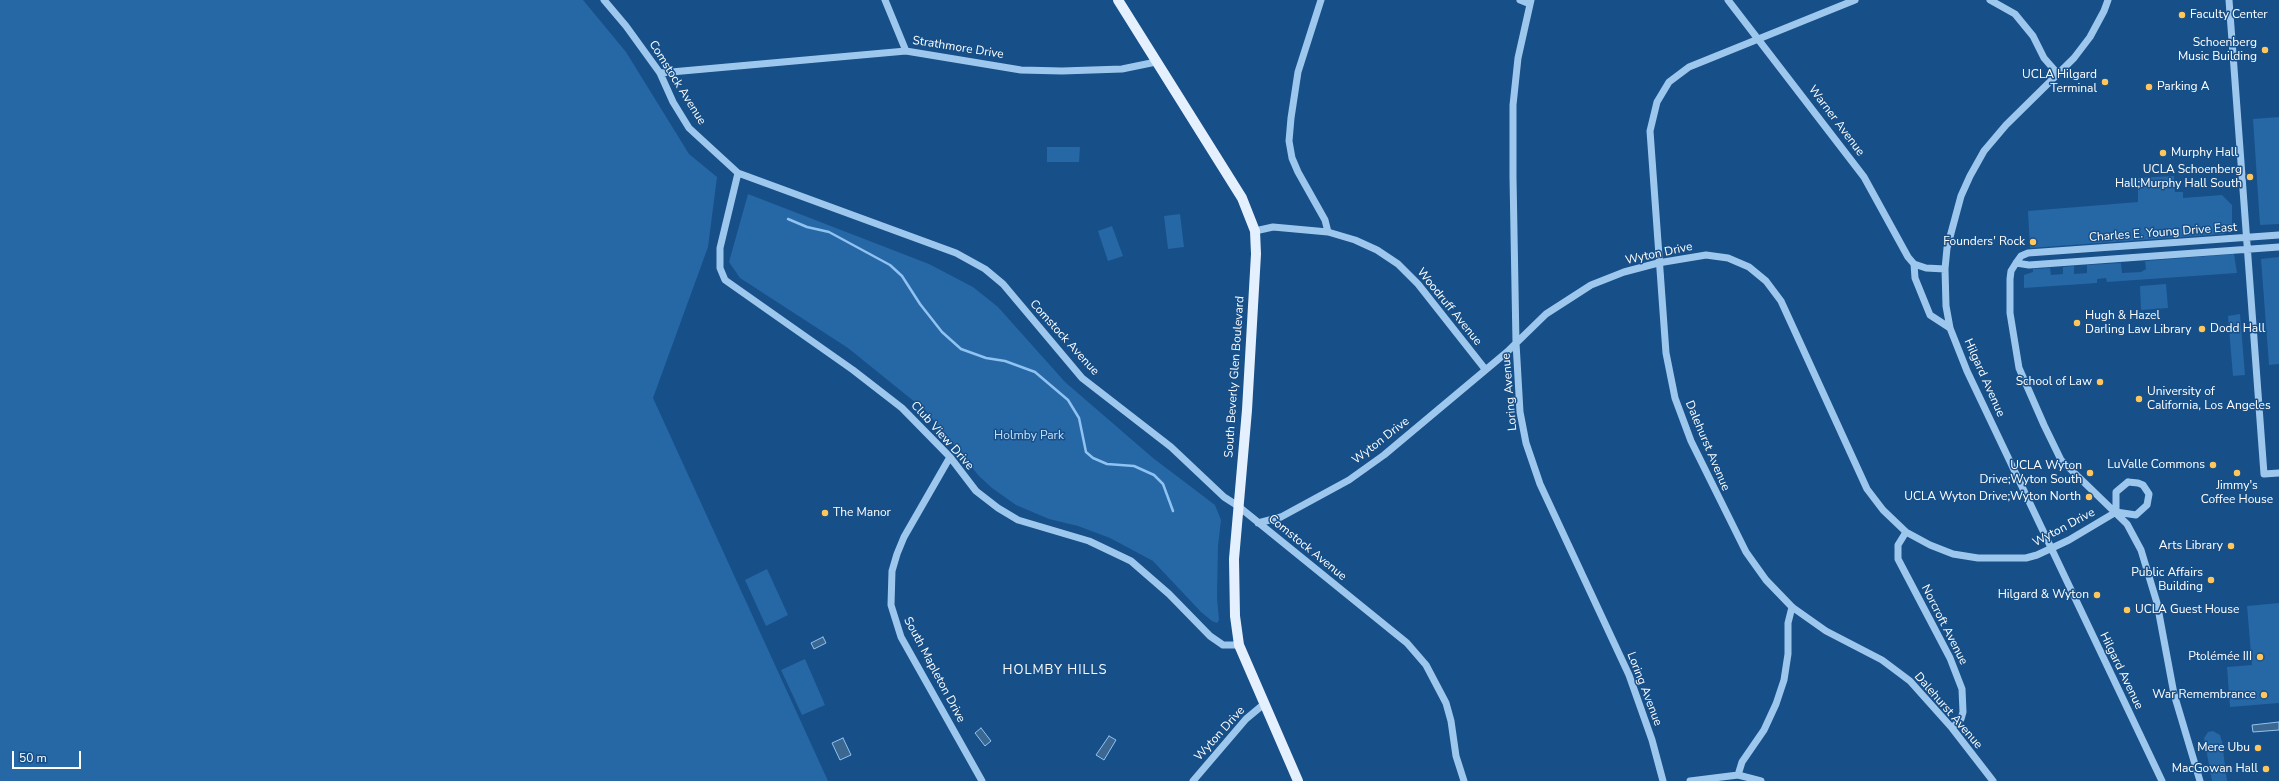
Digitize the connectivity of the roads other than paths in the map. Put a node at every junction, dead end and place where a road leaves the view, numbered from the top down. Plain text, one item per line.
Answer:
1 (604, 0) edge
2 (885, 0) edge
3 (1118, 0) edge
4 (1322, 0) edge
5 (1520, 0) edge
6 (1728, 0) edge
7 (1855, 0) edge
8 (1990, 0) edge
9 (2108, 0) edge
10 (2230, 0) edge
11 (1530, 2) edge
12 (1758, 39) junction
13 (906, 51) junction
14 (1156, 62) junction
15 (660, 73) junction
16 (2058, 74) junction
17 (738, 173) junction
18 (1255, 231) junction
19 (1328, 232) junction
20 (2279, 235) edge
21 (2247, 238) junction
22 (2279, 247) edge
23 (2247, 249) junction
24 (1658, 263) junction
25 (2016, 263) junction
26 (1914, 264) junction
27 (1945, 269) junction
28 (1950, 328) junction
29 (1516, 343) junction
30 (1485, 369) junction
31 (950, 457) junction
32 (2279, 473) edge
33 (1238, 506) junction
34 (2116, 512) junction
35 (1258, 523) junction
36 (1906, 532) junction
37 (2051, 548) junction
38 (1792, 607) junction
39 (1239, 645) junction
40 (1264, 704) junction
41 (1952, 728) junction
42 (1738, 775) junction
43 (982, 781) edge
44 (1193, 781) edge
45 (1298, 781) edge
46 (1464, 781) edge
47 (1663, 781) edge
48 (1690, 781) edge
49 (1761, 781) edge
50 (1993, 781) edge
51 (2162, 781) edge
52 (2200, 781) edge

1 - 15 street, Comstock Avenue
2 - 13 street
3 - 14 main road, South Beverly Glen Boulevard
4 - 19 street
5 - 11 street
6 - 12 street, Warner Avenue
7 - 12 street
8 - 16 street
9 - 16 street, Hilgard Avenue
10 - 21 street, Charles E. Young Drive East
11 - 29 street, Loring Avenue
12 - 24 street, Dalehurst Avenue
12 - 26 street, Warner Avenue
13 - 14 street, Strathmore Drive
13 - 15 street, Strathmore Drive
14 - 18 main road, South Beverly Glen Boulevard
15 - 17 street, Comstock Avenue
16 - 27 street, Hilgard Avenue
17 - 31 street, Club View Drive
17 - 33 street, Comstock Avenue
18 - 19 street, Woodruff Avenue
18 - 33 main road, South Beverly Glen Boulevard
19 - 30 street, Woodruff Avenue
20 - 21 street
21 - 23 street
21 - 25 street, Charles E. Young Drive East
22 - 23 street, Charles E. Young Drive East
23 - 25 street, Charles E. Young Drive East
23 - 32 street
24 - 29 street, Wyton Drive
24 - 36 street, Wyton Drive
24 - 38 street, Dalehurst Avenue
25 - 34 street
26 - 27 street
26 - 28 street, Warner Avenue
27 - 28 street, Hilgard Avenue
28 - 37 street, Hilgard Avenue
29 - 30 street, Wyton Drive
29 - 47 street, Loring Avenue
30 - 35 street, Wyton Drive
31 - 39 street, Club View Drive
31 - 43 street, South Mapleton Drive
33 - 35 street, Comstock Avenue
33 - 39 main road, South Beverly Glen Boulevard
34 - 34 street
34 - 37 street, Wyton Drive
34 - 52 street
35 - 46 street, Comstock Avenue
36 - 37 street, Wyton Drive
36 - 41 street, Norcroft Avenue
37 - 51 street, Hilgard Avenue
38 - 41 street, Dalehurst Avenue
38 - 42 street
39 - 40 main road, South Beverly Glen Boulevard
40 - 44 street, Wyton Drive
40 - 45 main road, South Beverly Glen Boulevard
41 - 50 street, Dalehurst Avenue
42 - 48 street
42 - 49 street

